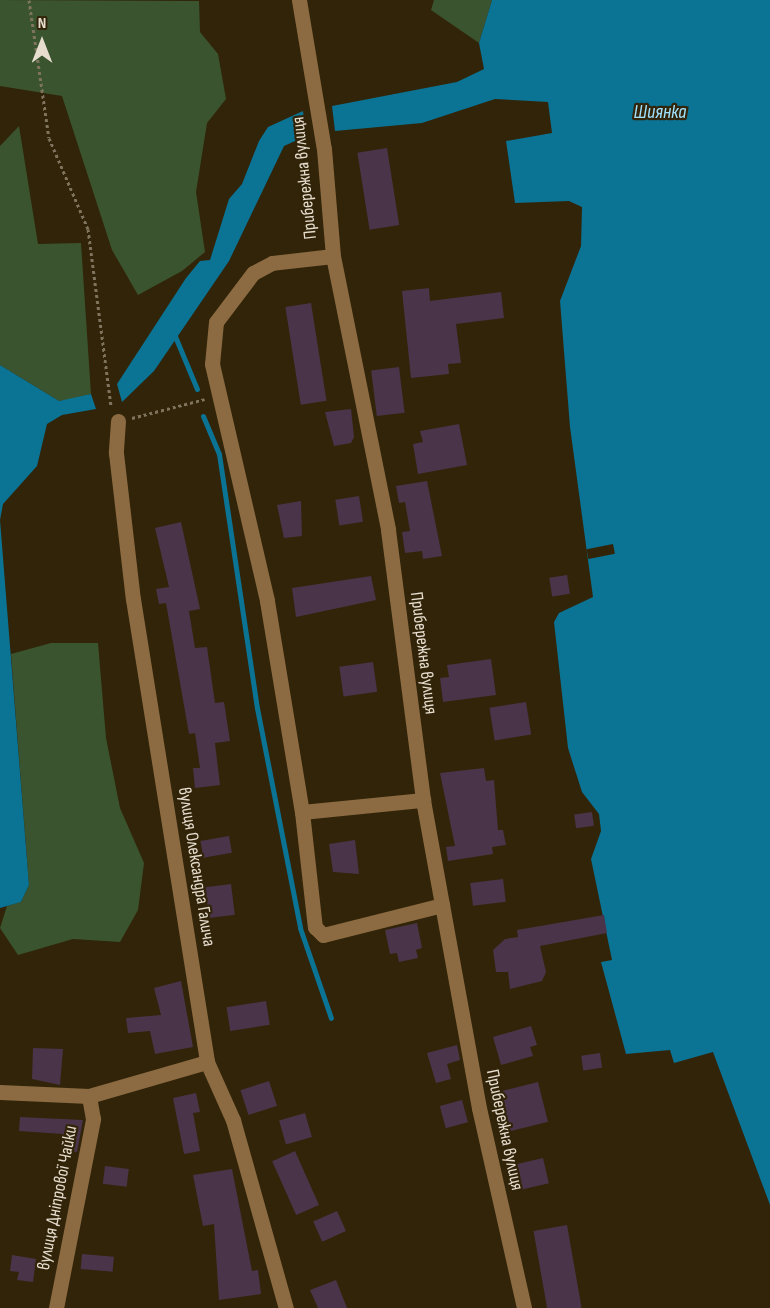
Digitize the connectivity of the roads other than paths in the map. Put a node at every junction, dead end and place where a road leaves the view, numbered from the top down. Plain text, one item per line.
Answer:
1 (299, 0) edge
2 (333, 256) junction
3 (118, 421) road end
4 (423, 800) junction
5 (302, 812) junction
6 (442, 905) junction
7 (207, 1062) junction
8 (0, 1092) edge
9 (89, 1096) junction
10 (56, 1308) edge
11 (286, 1308) edge
12 (524, 1308) edge

1 - 2 street, Прибережна вулиця
2 - 4 street, Прибережна вулиця
2 - 5 street
3 - 7 street, вулиця Олександра Галича
4 - 5 street
4 - 6 street, Прибережна вулиця
5 - 6 street
6 - 12 street, Прибережна вулиця
7 - 9 street
7 - 11 street, вулиця Олександра Галича
8 - 9 street
9 - 10 street, вулиця Дніпрової Чайки

